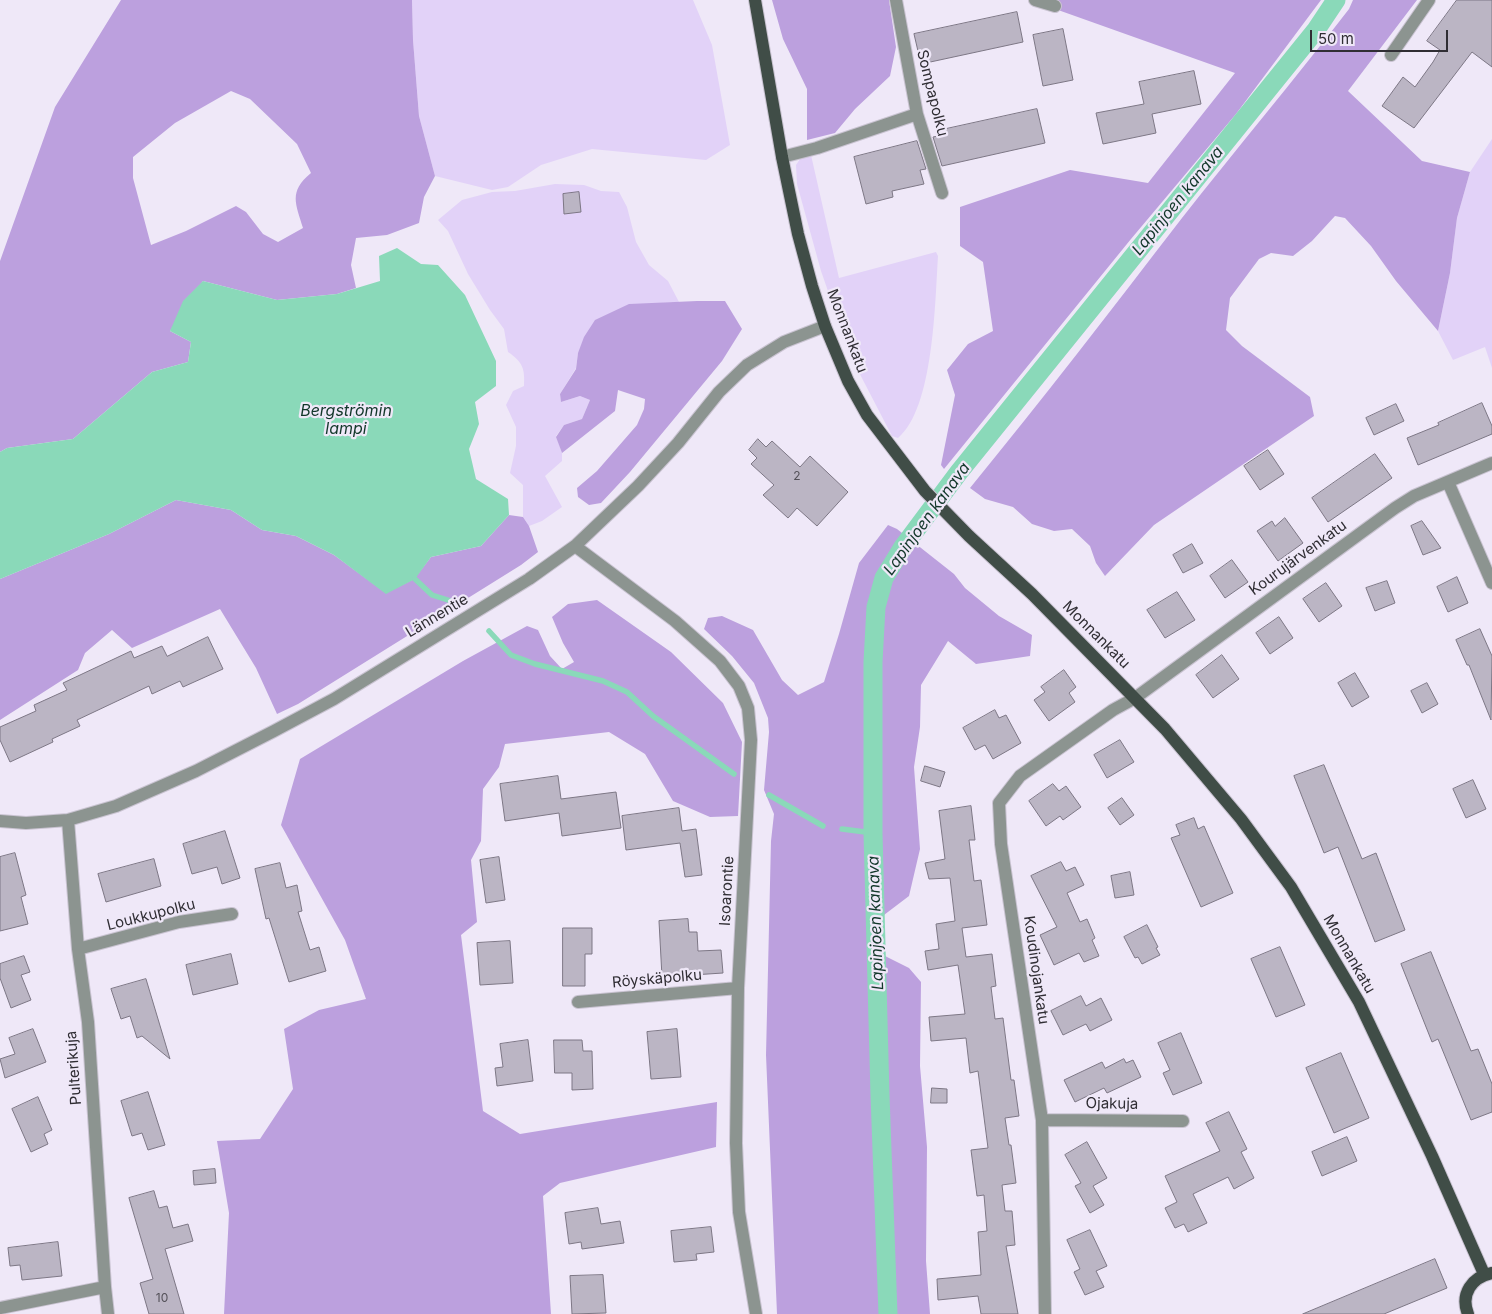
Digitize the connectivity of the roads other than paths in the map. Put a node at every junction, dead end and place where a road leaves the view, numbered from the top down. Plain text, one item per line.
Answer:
1 (755, 0) edge
2 (896, 0) edge
3 (1035, 0) edge
4 (1429, 0) edge
5 (1055, 6) dead end
6 (1391, 55) dead end
7 (917, 114) junction
8 (782, 157) junction
9 (942, 193) dead end
10 (826, 326) junction
11 (1492, 463) edge
12 (1448, 482) junction
13 (575, 546) junction
14 (1492, 583) edge
15 (1135, 698) junction
16 (68, 820) junction
17 (0, 821) edge
18 (232, 914) dead end
19 (78, 949) junction
20 (738, 988) junction
21 (578, 1002) dead end
22 (1042, 1120) junction
23 (1183, 1121) dead end
24 (1488, 1274) edge
25 (105, 1287) junction
26 (0, 1308) edge
27 (1465, 1313) edge
28 (108, 1314) edge
29 (756, 1314) edge
30 (1045, 1314) edge

1 - 8 main road, Monnankatu
2 - 7 street, Sompapolku
3 - 5 street
4 - 6 street
7 - 8 street
7 - 9 street, Sompapolku
8 - 10 main road, Monnankatu
10 - 13 street, Lännentie
10 - 15 main road, Monnankatu
11 - 12 street, Kourujärvenkatu
12 - 14 street
12 - 15 street, Kourujärvenkatu
13 - 16 street, Lännentie
13 - 20 street, Isoarontie
15 - 22 street, Koudinojankatu
15 - 24 main road, Monnankatu
16 - 17 street, Lännentie
16 - 19 street, Pulterikuja
18 - 19 street, Loukkupolku
19 - 25 street, Pulterikuja
20 - 21 street, Röyskäpolku
20 - 29 street, Isoarontie
22 - 23 street, Ojakuja
22 - 30 street, Koudinojankatu
24 - 27 main road
25 - 26 street
25 - 28 street, Pulterikuja

